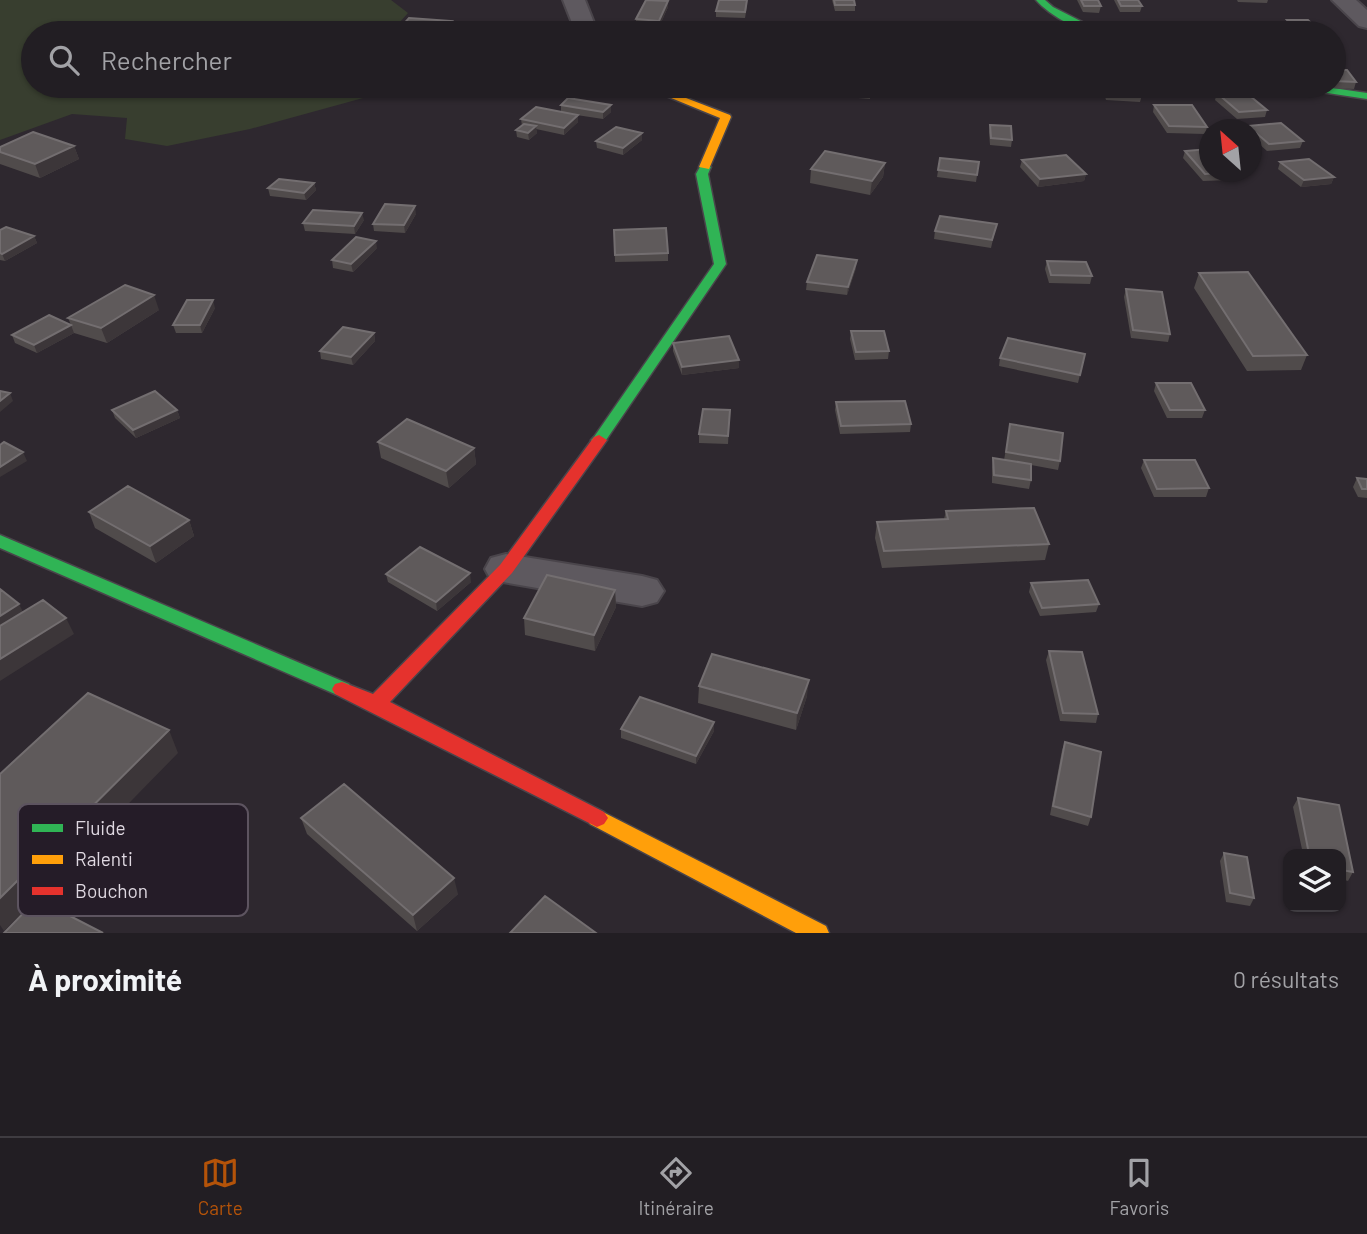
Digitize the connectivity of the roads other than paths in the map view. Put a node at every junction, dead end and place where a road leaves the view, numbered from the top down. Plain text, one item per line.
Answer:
1 (575, 0) edge
2 (1040, 0) edge
3 (1343, 0) edge
4 (583, 21) edge
5 (1074, 21) edge
6 (1367, 21) edge
7 (1346, 93) edge
8 (1367, 96) edge
9 (678, 98) edge
10 (0, 541) edge
11 (506, 569) junction
12 (642, 591) dead end
13 (376, 704) junction
14 (818, 933) edge

1 - 4 street
2 - 5 street
3 - 6 street
7 - 8 street
9 - 11 street
10 - 13 street
11 - 12 street
11 - 13 street
13 - 14 street

